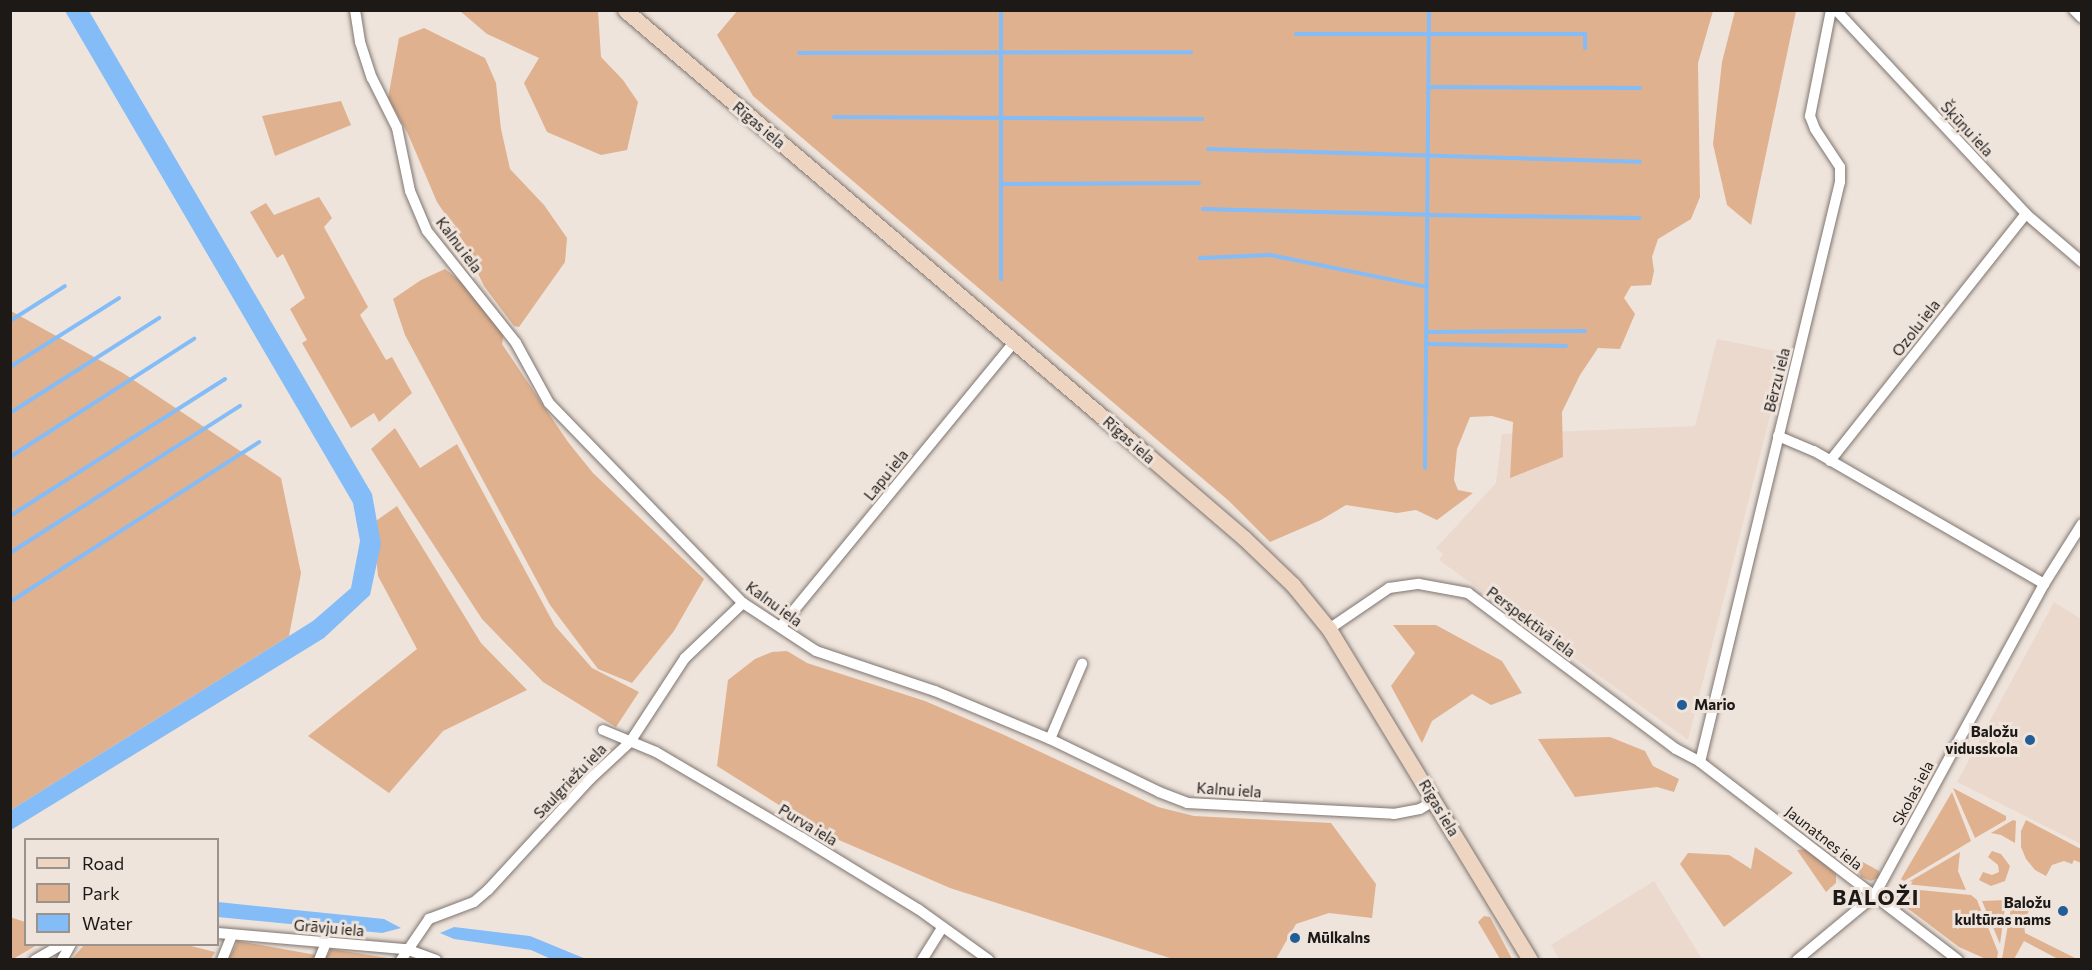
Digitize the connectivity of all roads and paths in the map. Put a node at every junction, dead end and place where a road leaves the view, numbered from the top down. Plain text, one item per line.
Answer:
1 (355, 10) edge
2 (625, 10) edge
3 (1831, 10) edge
4 (1836, 10) edge
5 (2074, 10) edge
6 (2082, 18) edge
7 (2026, 214) junction
8 (2082, 262) edge
9 (1014, 342) junction
10 (1779, 436) junction
11 (1830, 461) junction
12 (2082, 524) edge
13 (2044, 584) junction
14 (743, 603) junction
15 (781, 626) junction
16 (1329, 629) junction
17 (1082, 664) dead end
18 (603, 730) dead end
19 (1050, 739) junction
20 (630, 742) junction
21 (1700, 762) junction
22 (1434, 800) junction
23 (1874, 896) junction
24 (943, 927) junction
25 (219, 933) edge
26 (232, 935) junction
27 (326, 943) junction
28 (61, 946) edge
29 (70, 946) edge
30 (404, 955) edge
31 (35, 960) edge
32 (62, 960) edge
33 (222, 960) edge
34 (319, 960) edge
35 (436, 960) edge
36 (922, 960) edge
37 (989, 960) edge
38 (1530, 960) edge
39 (1797, 960) edge
40 (1958, 960) edge

1 - 14 street, Kalnu iela
2 - 9 main road, Rīgas iela
3 - 10 street, Bērzu iela
4 - 7 street, Šķūņu iela
5 - 6 street
7 - 8 street, Šķūņu iela
7 - 11 street, Ozolu iela
9 - 15 street, Lapu iela
9 - 16 main road, Rīgas iela
10 - 11 street
10 - 21 street, Bērzu iela
11 - 13 street
12 - 13 street, Skolas iela
13 - 23 street, Skolas iela
14 - 15 street, Kalnu iela
14 - 20 street, Saulgriežu iela
15 - 19 street, Kalnu iela
16 - 21 street, Perspektīvā iela
16 - 22 main road, Rīgas iela
17 - 19 street
18 - 20 street, Purva iela
19 - 22 street, Kalnu iela
20 - 24 street, Purva iela
20 - 30 street, Saulgriežu iela
21 - 23 street, Jaunatnes iela
22 - 38 main road, Rīgas iela
23 - 39 street, Skolas iela
23 - 40 street, Jaunatnes iela
24 - 36 street
24 - 37 street, Purva iela
25 - 26 street, Grāvju iela
26 - 27 street, Grāvju iela
26 - 33 street
27 - 30 street, Grāvju iela
27 - 34 street
28 - 31 street
29 - 32 street
30 - 35 street, Grāvju iela

